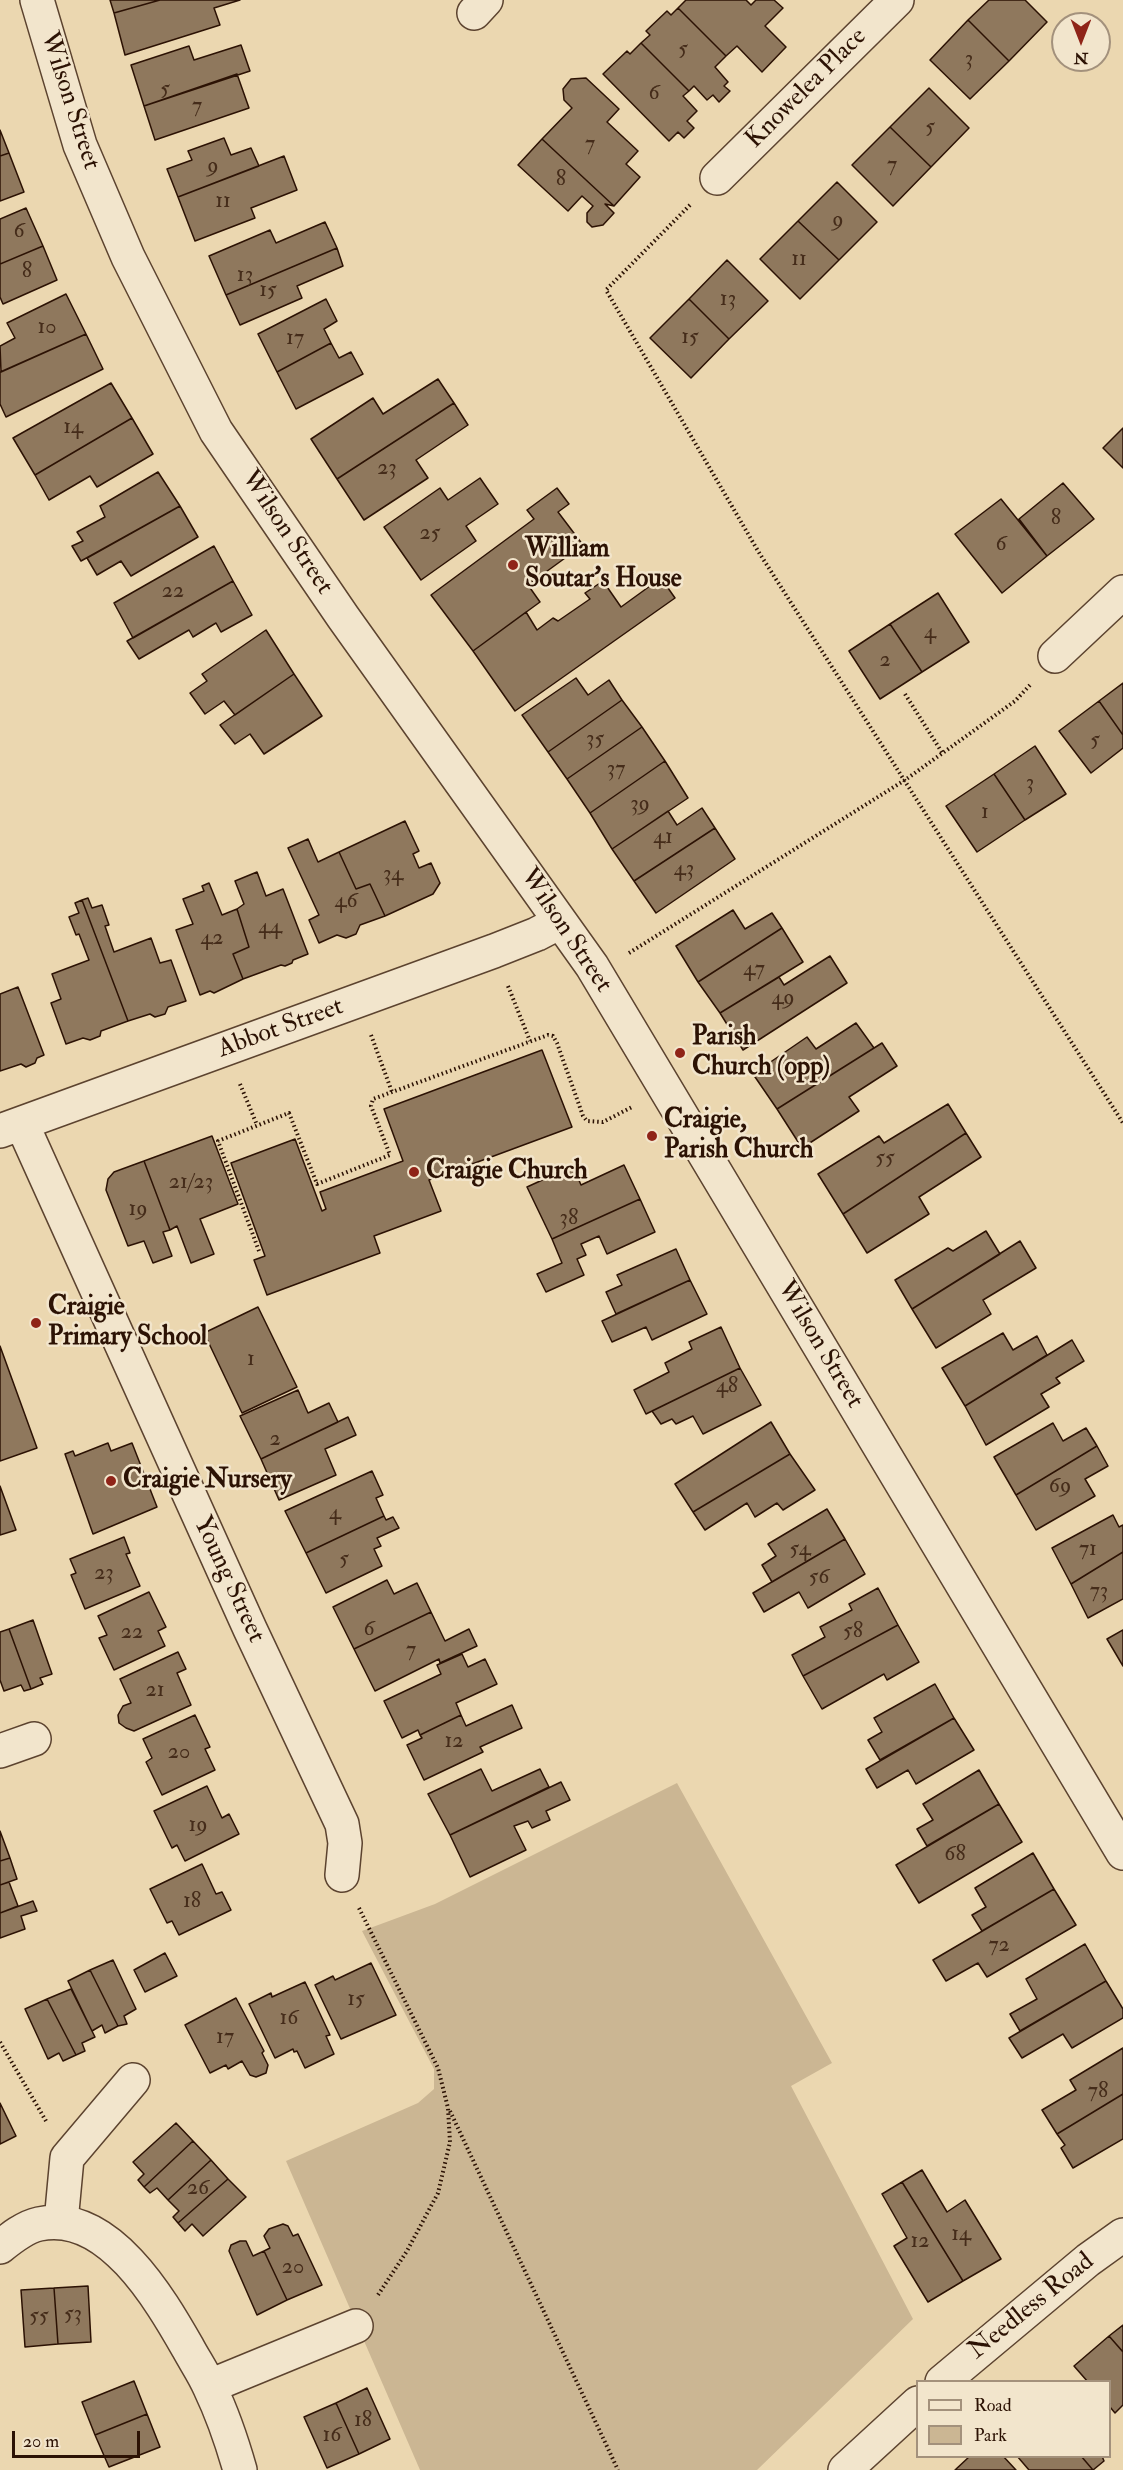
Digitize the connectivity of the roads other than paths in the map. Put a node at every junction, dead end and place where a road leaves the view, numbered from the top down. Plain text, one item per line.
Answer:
1 (37, 0) edge
2 (897, 0) edge
3 (717, 178) road end
4 (1123, 592) edge
5 (1055, 656) road end
6 (560, 922) junction
7 (11, 1127) edge
8 (34, 1739) dead end
9 (0, 1751) edge
10 (1123, 1853) edge
11 (342, 1875) road end
12 (133, 2080) dead end
13 (61, 2222) junction
14 (1123, 2235) edge
15 (0, 2247) edge
16 (356, 2326) road end
17 (944, 2380) edge
18 (210, 2386) junction
19 (916, 2405) edge
20 (240, 2470) edge
21 (845, 2470) edge

1 - 6 street, Wilson Street
2 - 3 street, Knowelea Place
4 - 5 street
6 - 7 street, Abbot Street
6 - 10 street, Wilson Street
7 - 11 street, Young Street
8 - 9 street
12 - 13 street
13 - 15 street
13 - 18 street
14 - 17 street, Needless Road
16 - 18 street
18 - 20 street
19 - 21 street

